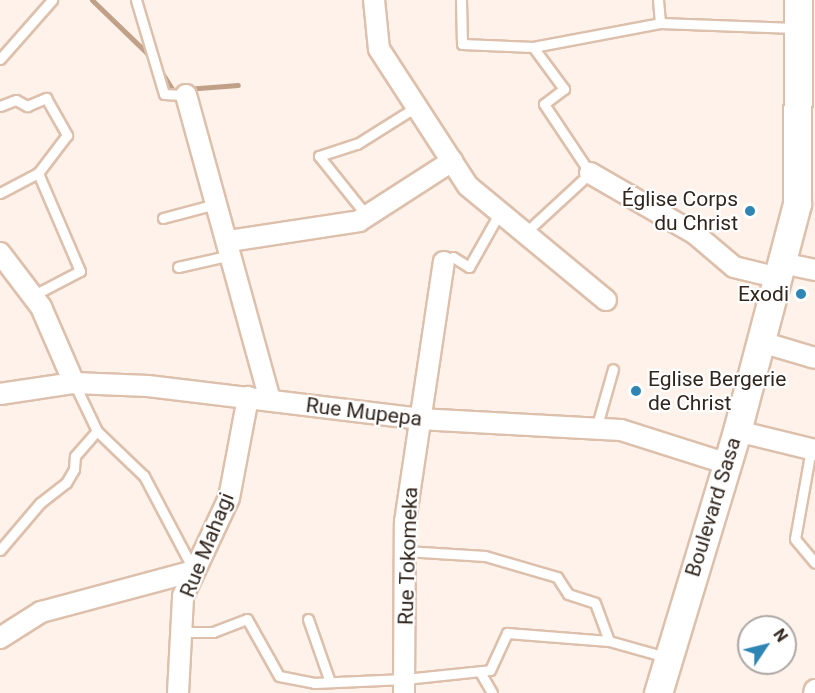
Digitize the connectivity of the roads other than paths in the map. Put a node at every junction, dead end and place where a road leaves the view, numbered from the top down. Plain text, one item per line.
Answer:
1 (52, 0) edge
2 (136, 0) edge
3 (374, 0) edge
4 (461, 0) edge
5 (658, 0) edge
6 (798, 0) edge
7 (660, 23) junction
8 (799, 28) junction
9 (533, 47) junction
10 (0, 59) edge
11 (186, 95) joint
12 (0, 106) edge
13 (416, 107) junction
14 (452, 161) junction
15 (38, 173) junction
16 (590, 173) junction
17 (0, 193) edge
18 (218, 204) junction
19 (500, 212) junction
20 (367, 216) junction
21 (163, 218) dead end
22 (525, 233) junction
23 (231, 248) junction
24 (0, 253) edge
25 (444, 262) joint
26 (178, 267) dead end
27 (815, 270) edge
28 (781, 271) junction
29 (32, 296) junction
30 (606, 300) dead end
31 (761, 342) junction
32 (815, 358) edge
33 (614, 369) dead end
34 (74, 383) junction
35 (0, 394) edge
36 (248, 398) junction
37 (270, 400) junction
38 (419, 419) junction
39 (596, 429) junction
40 (97, 431) junction
41 (737, 431) junction
42 (813, 450) edge
43 (724, 463) junction
44 (0, 550) edge
45 (405, 551) junction
46 (815, 563) edge
47 (194, 571) junction
48 (308, 619) dead end
49 (181, 632) junction
50 (0, 638) edge
51 (609, 641) junction
52 (668, 657) junction
53 (480, 672) junction
54 (330, 682) junction
55 (404, 686) edge
56 (178, 693) edge
57 (492, 693) edge
58 (658, 693) edge

1 - 10 lane
2 - 11 lane
3 - 13 street
4 - 9 lane
5 - 7 lane
6 - 8 street, Boulevard Sasa
7 - 8 lane
7 - 9 lane
8 - 28 street, Boulevard Sasa
9 - 16 lane
11 - 18 street
12 - 15 lane
13 - 14 street
13 - 20 lane
14 - 19 street
14 - 20 street
15 - 17 lane
15 - 29 lane
16 - 22 lane
16 - 28 street
18 - 21 lane
18 - 23 street
19 - 22 street
19 - 25 lane
20 - 23 street
22 - 30 street
23 - 26 lane
23 - 37 street
24 - 29 street
25 - 38 street, Rue Tokomeka
27 - 28 street
28 - 31 street, Boulevard Sasa
29 - 34 street
31 - 32 street
31 - 41 street, Boulevard Sasa
33 - 39 lane
34 - 35 street, Rue Mupepa
34 - 36 street, Rue Mupepa
34 - 40 lane
36 - 37 street, Rue Mupepa
36 - 47 street, Rue Mahagi
37 - 38 street, Rue Mupepa
38 - 39 street, Rue Mupepa
38 - 45 street, Rue Tokomeka
39 - 43 street, Rue Mupepa
40 - 44 lane
40 - 47 lane
41 - 42 street
41 - 43 street, Boulevard Sasa
42 - 46 lane
43 - 52 street, Boulevard Sasa
45 - 51 lane
45 - 55 street, Rue Tokomeka
47 - 49 street, Rue Mahagi
47 - 50 street
48 - 54 lane
49 - 54 lane
49 - 56 street, Rue Mahagi
51 - 52 lane
51 - 53 lane
52 - 58 street, Boulevard Sasa
53 - 55 lane
53 - 57 lane
54 - 55 lane

